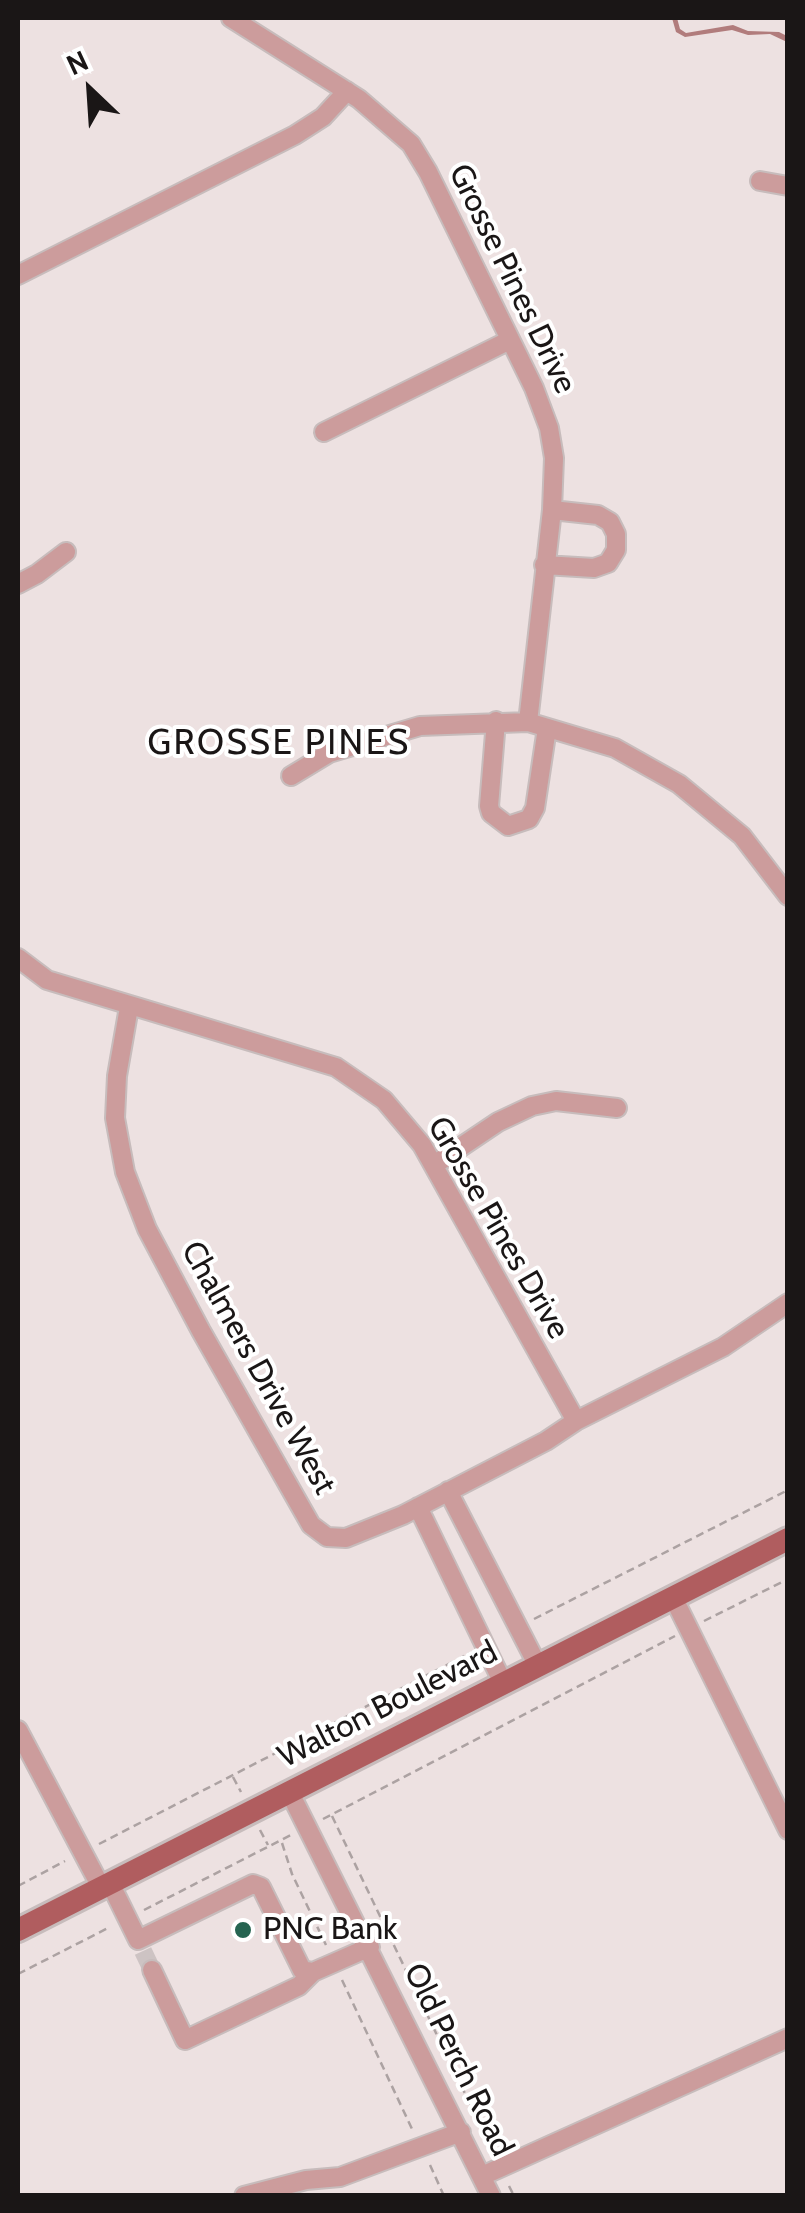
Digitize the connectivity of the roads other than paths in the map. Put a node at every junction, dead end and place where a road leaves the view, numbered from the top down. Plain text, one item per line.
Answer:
1 (231, 18) edge
2 (347, 91) junction
3 (760, 181) dead end
4 (788, 186) edge
5 (18, 275) edge
6 (510, 340) junction
7 (324, 432) dead end
8 (552, 510) junction
9 (66, 552) dead end
10 (544, 565) junction
11 (18, 584) edge
12 (496, 721) junction
13 (528, 722) junction
14 (547, 728) junction
15 (291, 776) dead end
16 (788, 896) edge
17 (18, 958) edge
18 (130, 1007) junction
19 (618, 1108) dead end
20 (434, 1165) junction
21 (788, 1303) edge
22 (576, 1421) junction
23 (448, 1492) junction
24 (418, 1507) junction
25 (788, 1539) edge
26 (673, 1597) junction
27 (538, 1666) junction
28 (503, 1683) junction
29 (18, 1730) edge
30 (289, 1791) junction
31 (788, 1830) edge
32 (106, 1885) junction
33 (18, 1930) edge
34 (370, 1947) junction
35 (152, 1970) tunnel mouth
36 (313, 1972) junction
37 (788, 2038) edge
38 (461, 2132) junction
39 (482, 2176) junction
40 (244, 2196) edge
41 (491, 2196) edge

1 - 2 street, Grosse Pines Drive
2 - 5 street
2 - 6 street, Grosse Pines Drive
3 - 4 street
6 - 7 street
6 - 8 street, Grosse Pines Drive
8 - 10 street, Grosse Pines Drive
8 - 10 street
9 - 11 street
10 - 13 street, Grosse Pines Drive
12 - 13 street
12 - 14 street
12 - 15 street
13 - 14 street
14 - 16 street
17 - 18 street, Grosse Pines Drive
18 - 20 street, Grosse Pines Drive
18 - 24 street, Chalmers Drive West
19 - 20 street
20 - 22 street, Grosse Pines Drive
21 - 22 street, Chalmers Drive West
22 - 23 street, Chalmers Drive West
23 - 24 street, Chalmers Drive West
23 - 27 street
24 - 28 street
25 - 26 main road, Walton Boulevard
26 - 27 main road, Walton Boulevard
26 - 31 street
27 - 28 main road, Walton Boulevard
28 - 30 main road, Walton Boulevard
29 - 32 street
30 - 32 main road, Walton Boulevard
30 - 34 street, Old Perch Road
32 - 33 main road, Walton Boulevard
32 - 36 street
34 - 36 street
34 - 38 street, Old Perch Road
35 - 36 street
37 - 39 street
38 - 39 street, Old Perch Road
38 - 40 street
39 - 41 street, Old Perch Road

